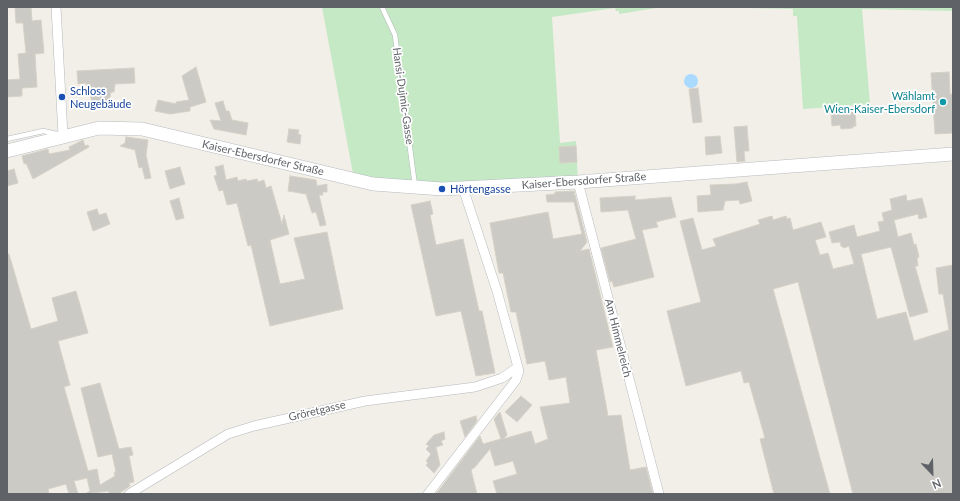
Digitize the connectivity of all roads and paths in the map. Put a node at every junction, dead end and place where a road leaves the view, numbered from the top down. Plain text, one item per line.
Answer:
1 (56, 7) edge
2 (382, 7) edge
3 (63, 135) junction
4 (7, 139) edge
5 (7, 151) edge
6 (953, 154) edge
7 (578, 182) junction
8 (416, 188) junction
9 (463, 188) junction
10 (518, 368) junction
11 (129, 494) edge
12 (428, 494) edge
13 (659, 494) edge

1 - 3 street
2 - 8 lane, Hansi-Dujmic-Gasse
3 - 4 lane
3 - 5 main road, Kaiser-Ebersdorfer Straße
3 - 8 main road, Kaiser-Ebersdorfer Straße
6 - 7 main road, Kaiser-Ebersdorfer Straße
7 - 9 main road, Kaiser-Ebersdorfer Straße
7 - 13 street, Am Himmelreich
8 - 9 main road, Kaiser-Ebersdorfer Straße
9 - 10 street
10 - 11 street, Gröretgasse
10 - 12 street

